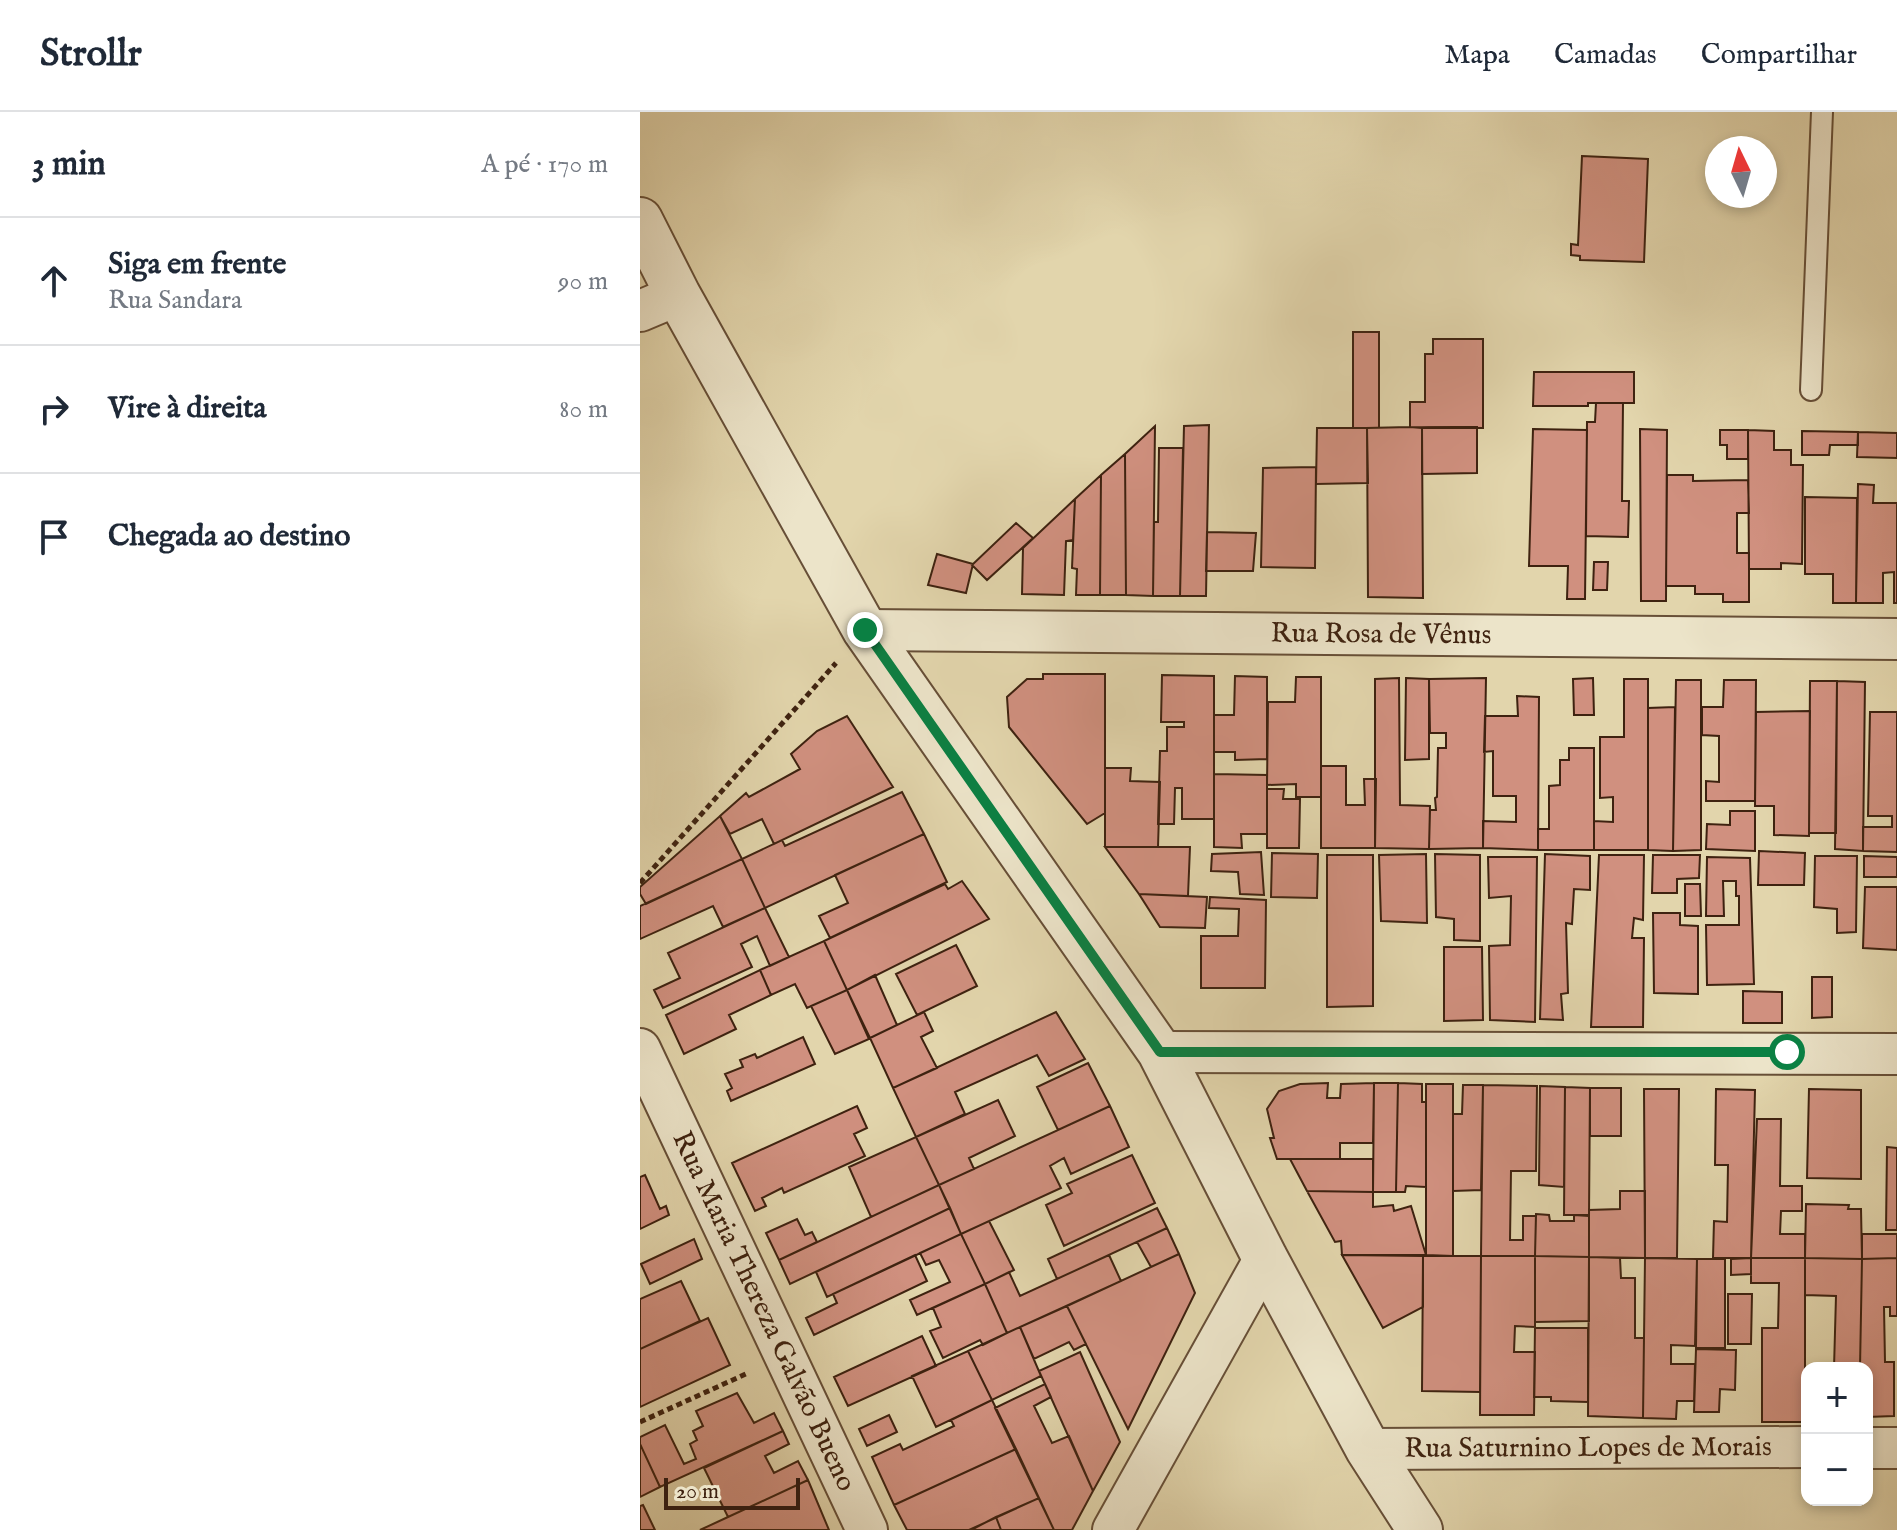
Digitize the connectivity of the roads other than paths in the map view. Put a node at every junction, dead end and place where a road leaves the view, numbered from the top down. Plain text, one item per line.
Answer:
1 (1822, 112) edge
2 (640, 220) edge
3 (659, 303) edge
4 (1811, 390) dead end
5 (865, 630) junction
6 (1897, 639) edge
7 (640, 1049) edge
8 (1160, 1052) junction
9 (1897, 1054) edge
10 (1265, 1258) junction
11 (1801, 1447) edge
12 (1873, 1448) edge
13 (1897, 1448) edge
14 (1368, 1449) junction
15 (867, 1530) edge
16 (1113, 1530) edge
17 (1420, 1530) edge

1 - 4 lane
2 - 3 street
3 - 5 street
5 - 6 street, Rua Rosa de Vênus
5 - 8 street
7 - 15 street, Rua Maria Thereza Galvão Bueno
8 - 9 street
8 - 10 street
10 - 14 street
10 - 16 street
11 - 14 street, Rua Saturnino Lopes de Morais
12 - 13 street
14 - 17 street

